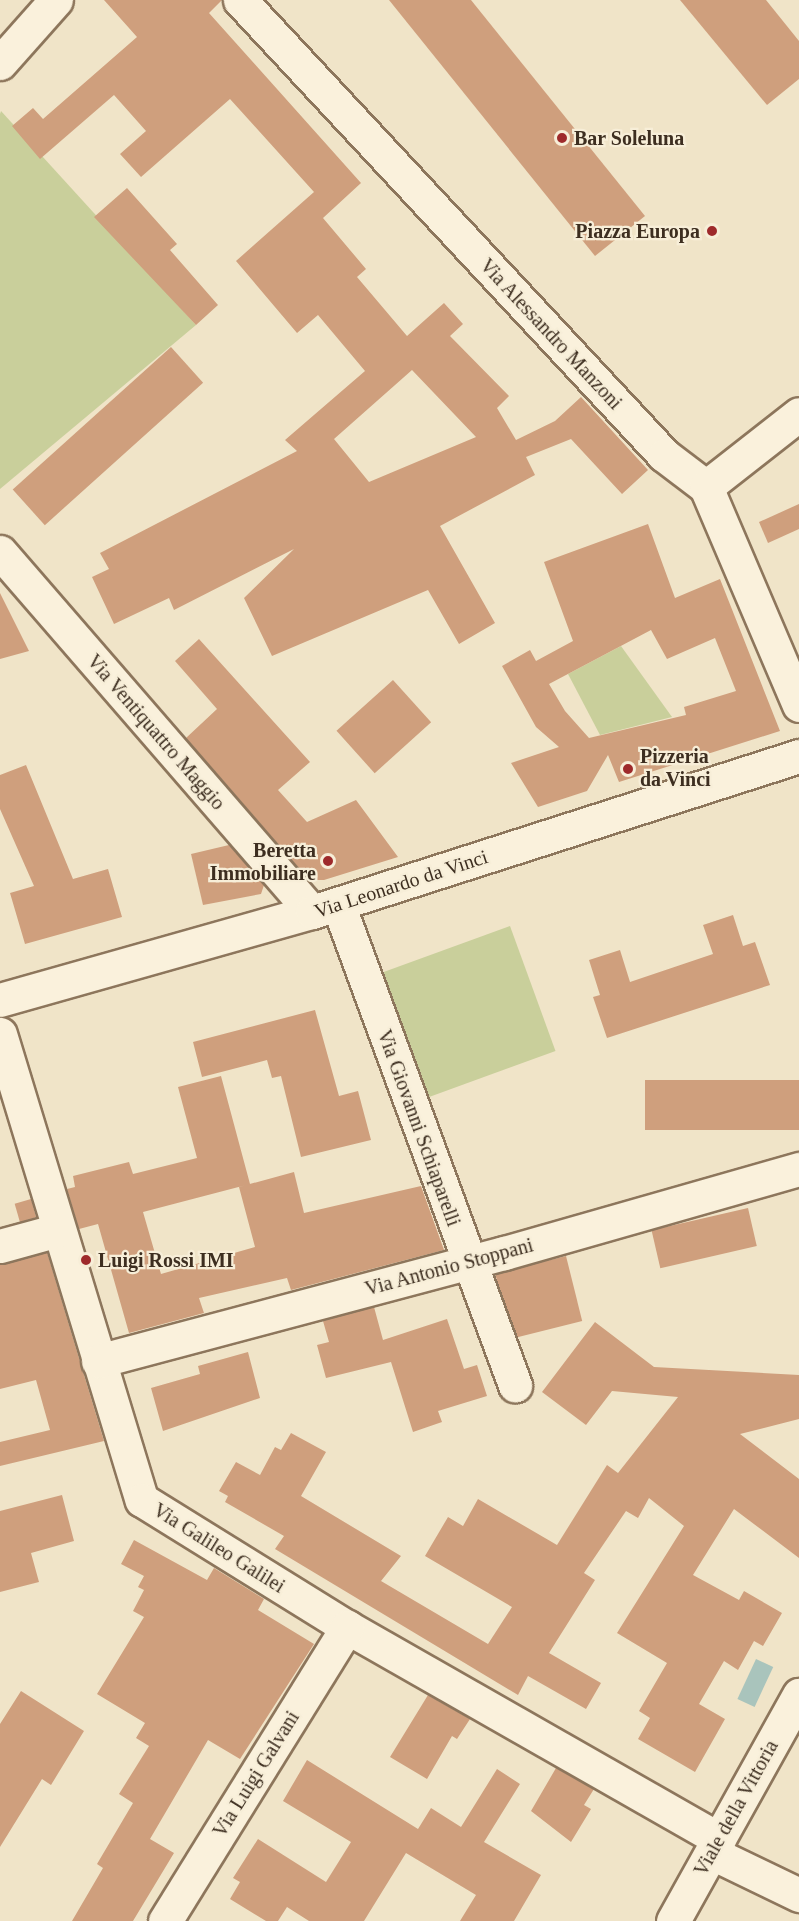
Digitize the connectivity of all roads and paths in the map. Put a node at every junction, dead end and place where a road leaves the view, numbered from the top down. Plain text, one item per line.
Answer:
1 (56, 0) edge
2 (240, 0) edge
3 (0, 63) edge
4 (799, 414) edge
5 (706, 487) junction
6 (0, 552) edge
7 (799, 705) edge
8 (799, 756) edge
9 (325, 908) junction
10 (0, 1000) edge
11 (0, 1034) edge
12 (799, 1169) edge
13 (58, 1230) junction
14 (0, 1246) edge
15 (468, 1263) junction
16 (98, 1361) junction
17 (515, 1384) dead end
18 (347, 1627) junction
19 (799, 1695) edge
20 (715, 1846) junction
21 (799, 1895) edge
22 (165, 1921) edge
23 (674, 1921) edge

1 - 3 street
2 - 5 street, Via Alessandro Manzoni
4 - 5 street
5 - 7 street, Via Alessandro Manzoni
6 - 9 street, Via Ventiquattro Maggio
8 - 9 street, Via Leonardo da Vinci
9 - 10 street, Via Leonardo da Vinci
9 - 15 street, Via Giovanni Schiaparelli
11 - 13 street, Via Galileo Galilei
12 - 15 street, Via Antonio Stoppani
13 - 14 street
13 - 16 street, Via Galileo Galilei
15 - 16 street, Via Antonio Stoppani
15 - 17 street, Via Giovanni Schiaparelli
16 - 18 street, Via Galileo Galilei
18 - 20 street, Via Galileo Galilei
18 - 22 street, Via Luigi Galvani
19 - 20 street, Viale della Vittoria
20 - 21 street, Via Galileo Galilei
20 - 23 street, Viale della Vittoria

